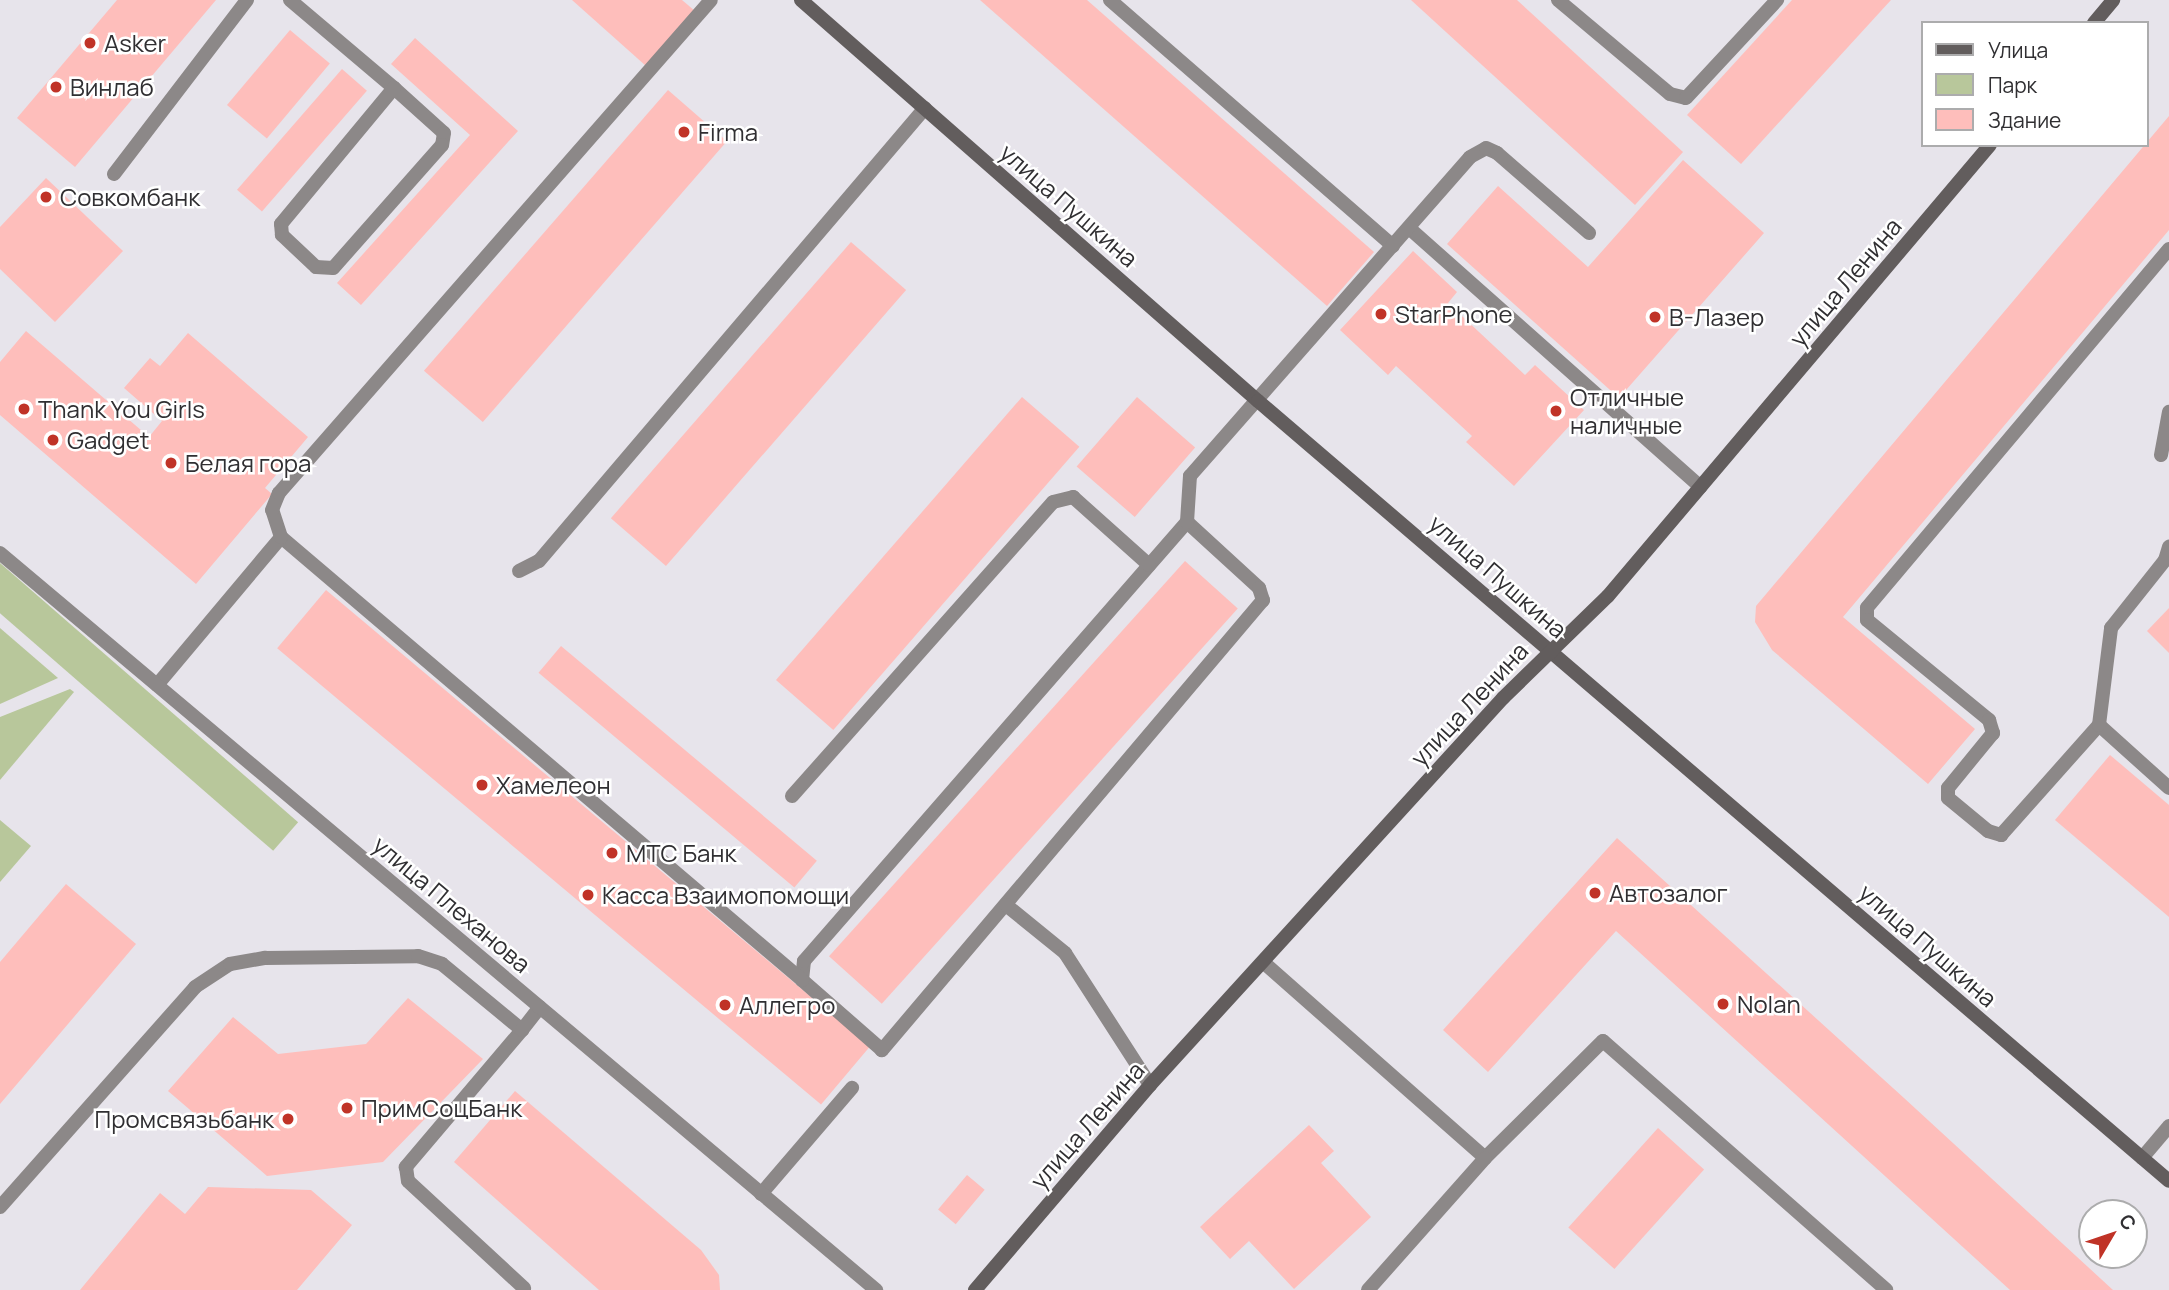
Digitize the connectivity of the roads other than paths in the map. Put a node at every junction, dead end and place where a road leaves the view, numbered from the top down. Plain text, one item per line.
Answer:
1 (247, 0) edge
2 (290, 0) edge
3 (710, 0) edge
4 (801, 0) edge
5 (1110, 0) edge
6 (1558, 0) edge
7 (1777, 0) edge
8 (2113, 0) edge
9 (2096, 21) edge
10 (394, 88) junction
11 (925, 108) junction
12 (1988, 147) edge
13 (114, 174) dead end
14 (1409, 228) junction
15 (1589, 233) dead end
16 (1393, 246) junction
17 (2169, 249) edge
18 (1258, 401) junction
19 (2169, 412) edge
20 (2161, 455) dead end
21 (1701, 487) junction
22 (1187, 522) junction
23 (281, 537) junction
24 (2169, 547) edge
25 (0, 553) edge
26 (1149, 565) junction
27 (519, 571) dead end
28 (1550, 651) junction
29 (157, 685) junction
30 (2099, 725) junction
31 (2169, 788) edge
32 (792, 796) dead end
33 (1006, 905) junction
34 (1263, 962) junction
35 (802, 980) junction
36 (540, 1007) junction
37 (522, 1030) junction
38 (1150, 1085) junction
39 (852, 1088) dead end
40 (2169, 1126) edge
41 (1485, 1158) junction
42 (2142, 1158) junction
43 (2169, 1181) edge
44 (761, 1194) junction
45 (0, 1207) edge
46 (524, 1288) dead end
47 (876, 1290) edge
48 (975, 1290) edge
49 (1367, 1290) edge
50 (1886, 1290) edge

1 - 13 street
2 - 10 street
3 - 23 street
4 - 11 main road, улица Пушкина
5 - 16 street
6 - 7 street
8 - 9 main road
10 - 10 street
11 - 18 main road, улица Пушкина
11 - 27 street
12 - 21 main road, улица Ленина
14 - 15 street
14 - 16 street
14 - 21 street
16 - 18 street
17 - 30 street
18 - 22 street
18 - 28 main road, улица Пушкина
19 - 20 street
21 - 28 main road, улица Ленина
22 - 26 street
22 - 33 street
23 - 29 street
23 - 35 street
24 - 30 street
25 - 29 street, улица Плеханова
26 - 32 street
26 - 35 street
28 - 34 main road, улица Ленина
28 - 42 main road, улица Пушкина
29 - 36 street, улица Плеханова
30 - 31 street
33 - 35 street
33 - 38 street
34 - 38 main road, улица Ленина
34 - 41 street
36 - 37 street
36 - 44 street, улица Плеханова
37 - 45 street
37 - 46 street
38 - 48 main road, улица Ленина
39 - 44 street
40 - 42 street
41 - 49 street
41 - 50 street
42 - 43 main road, улица Пушкина
44 - 47 street, улица Плеханова

